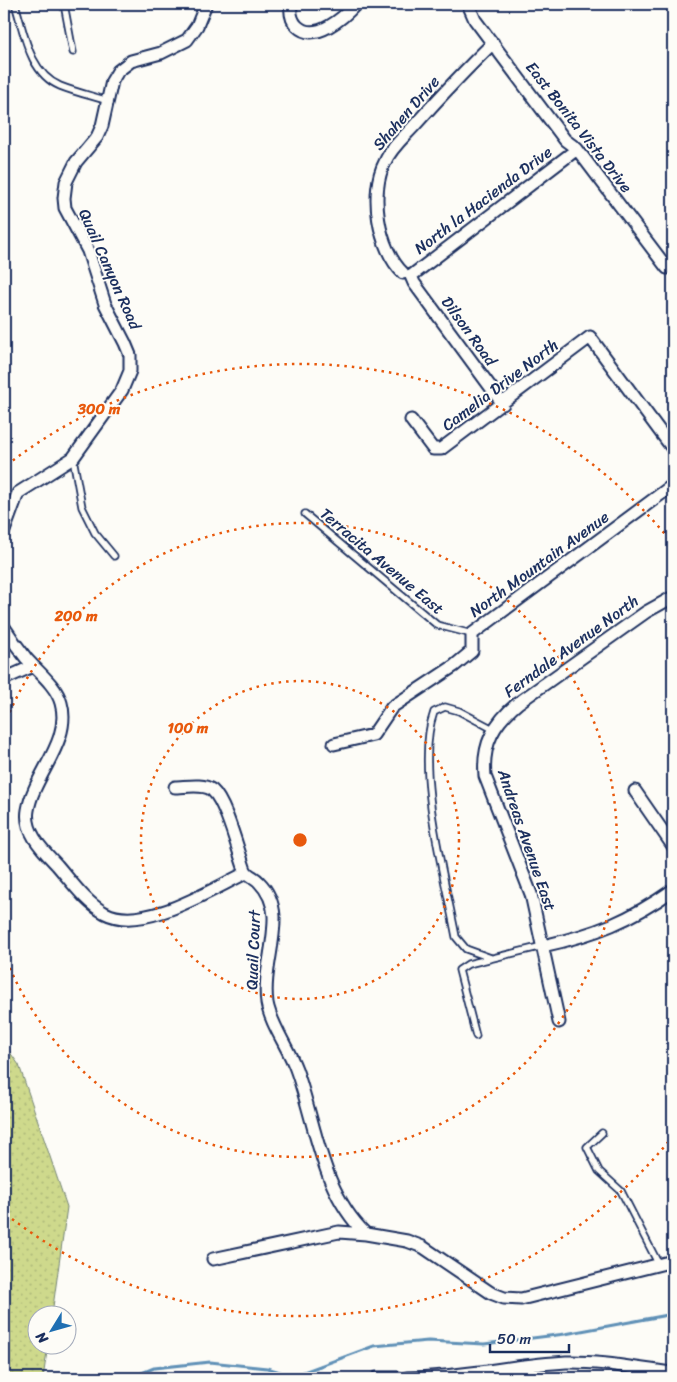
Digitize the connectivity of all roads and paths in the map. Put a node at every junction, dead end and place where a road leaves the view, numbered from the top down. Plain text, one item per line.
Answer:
1 (15, 4) edge
2 (64, 4) edge
3 (206, 4) edge
4 (291, 4) edge
5 (356, 4) edge
6 (468, 4) edge
7 (494, 43) junction
8 (73, 52) dead end
9 (108, 101) junction
10 (577, 149) junction
11 (667, 268) dead end
12 (407, 275) junction
13 (503, 404) junction
14 (410, 420) dead end
15 (673, 449) edge
16 (73, 458) junction
17 (673, 485) edge
18 (305, 514) dead end
19 (4, 531) edge
20 (114, 556) dead end
21 (673, 597) edge
22 (4, 627) edge
23 (472, 634) junction
24 (33, 666) junction
25 (4, 679) edge
26 (493, 728) junction
27 (334, 744) dead end
28 (175, 787) dead end
29 (635, 791) dead end
30 (673, 846) edge
31 (246, 873) junction
32 (673, 890) edge
33 (543, 946) junction
34 (491, 958) junction
35 (559, 1022) dead end
36 (476, 1036) dead end
37 (602, 1133) dead end
38 (366, 1234) junction
39 (213, 1259) dead end
40 (673, 1261) edge
41 (659, 1265) junction
42 (673, 1373) edge
43 (376, 1378) edge
44 (398, 1378) edge
45 (407, 1378) edge

1 - 9 lane
2 - 8 lane
3 - 9 street, Quail Canyon Road
4 - 5 street
6 - 7 street, East Bonita Vista Drive
7 - 10 street, East Bonita Vista Drive
7 - 12 street, Shahen Drive
9 - 16 street, Quail Canyon Road
10 - 11 street, East Bonita Vista Drive
10 - 12 street, North la Hacienda Drive
12 - 13 street, Dilson Road
13 - 14 street, Camelia Drive North
13 - 15 street, Camelia Drive North
16 - 19 street, Quail Canyon Road
16 - 20 lane
17 - 23 street, North Mountain Avenue
18 - 23 lane, Terracita Avenue East
21 - 26 street, Ferndale Avenue North
22 - 24 street
23 - 27 street, North Mountain Avenue
24 - 25 street
24 - 31 street
26 - 33 street, Andreas Avenue East
26 - 34 lane
28 - 31 street, Quail Court
29 - 30 street
31 - 38 street, Quail Court
32 - 33 street
33 - 34 lane
33 - 35 street, Andreas Avenue East
34 - 36 lane
37 - 41 lane
38 - 39 street
38 - 41 street
40 - 41 street
42 - 45 street
43 - 44 street

